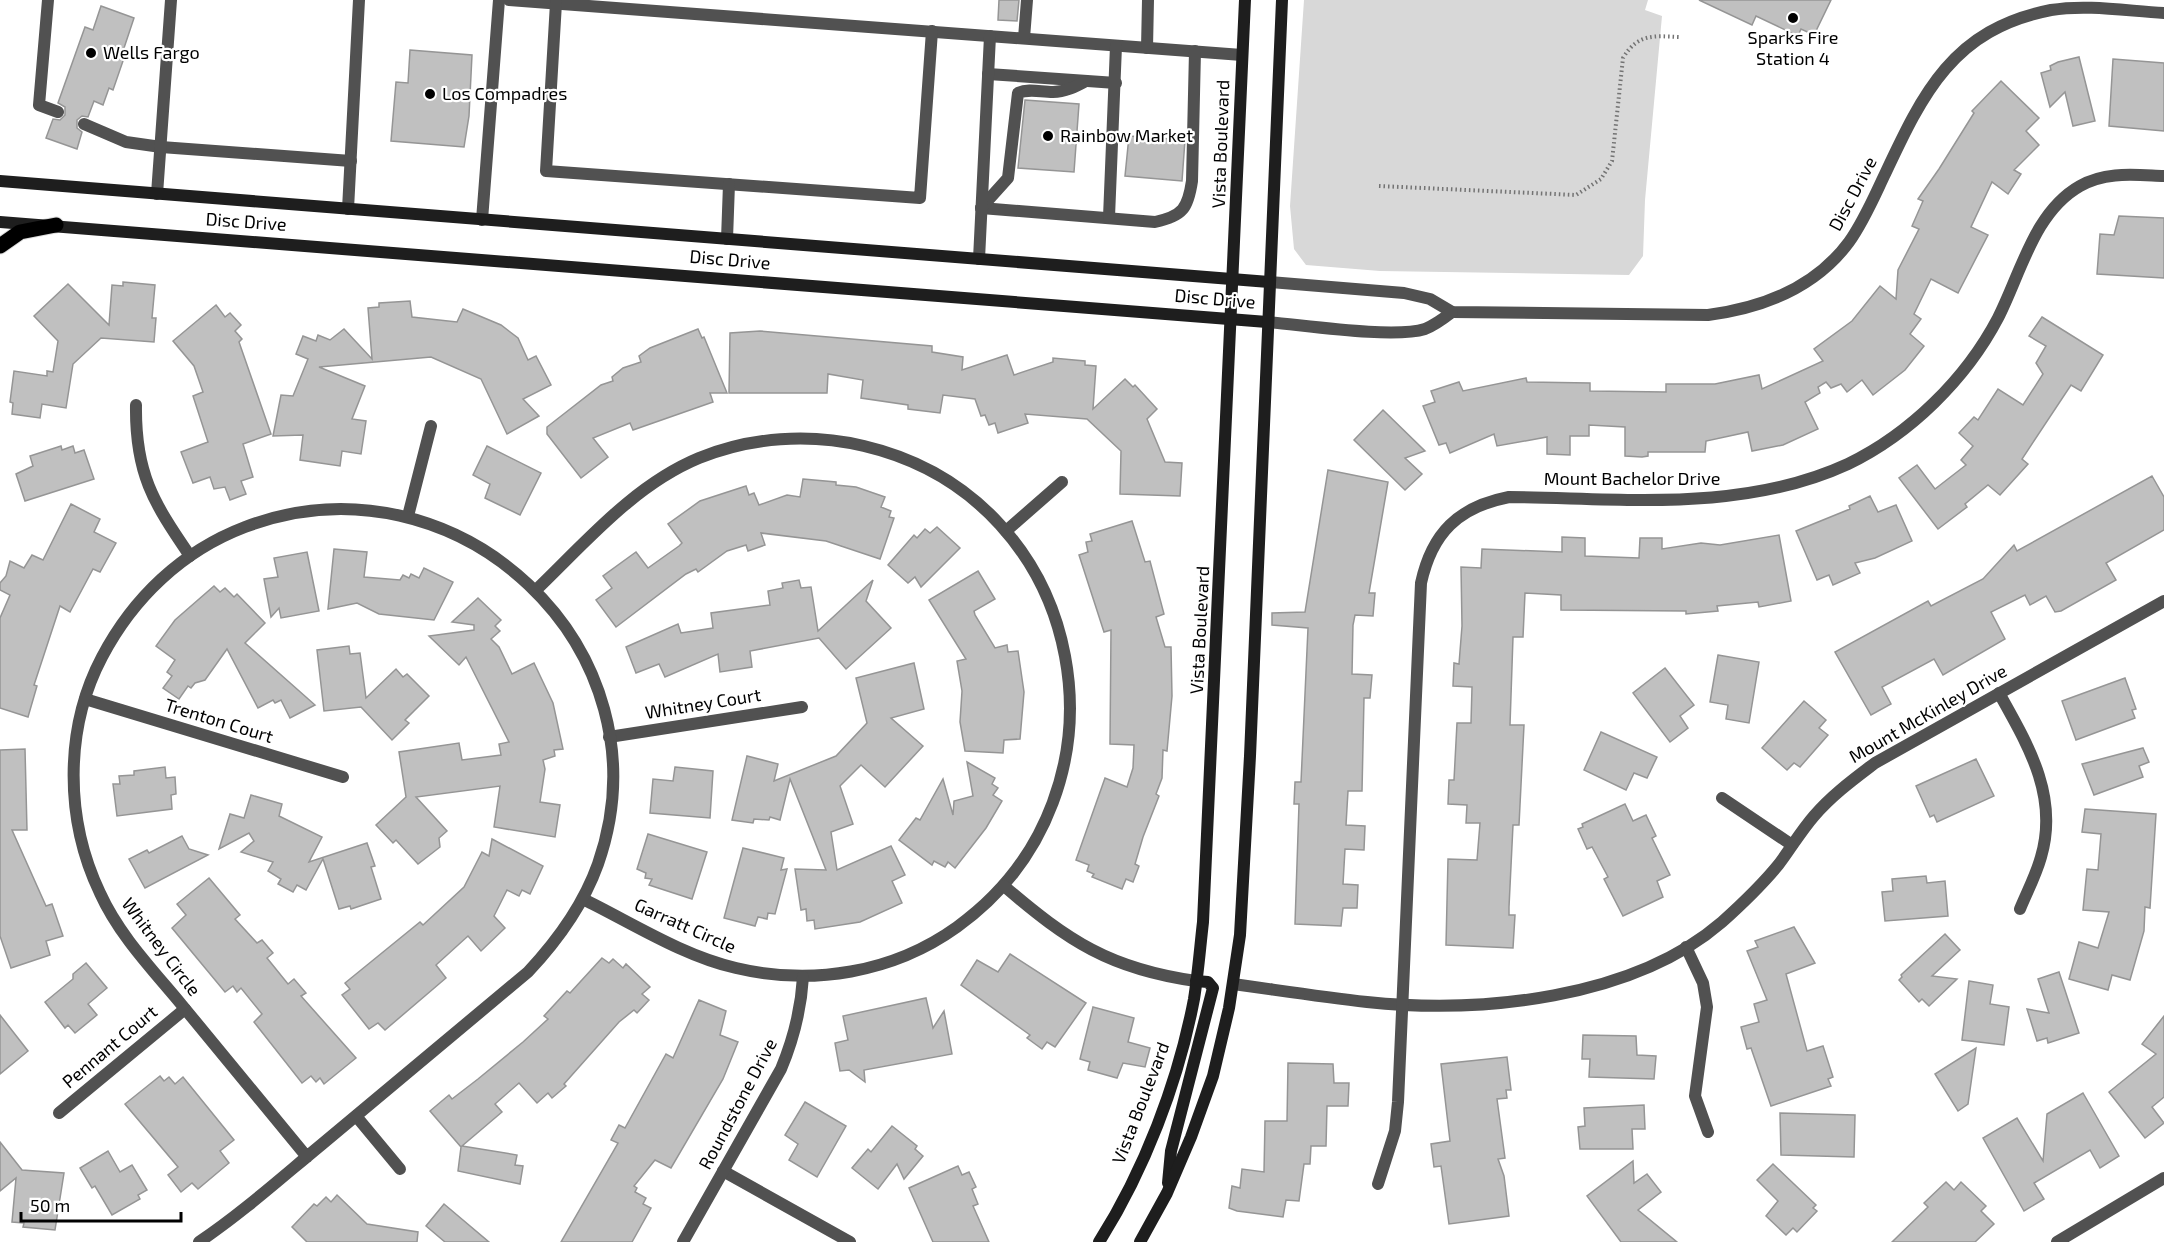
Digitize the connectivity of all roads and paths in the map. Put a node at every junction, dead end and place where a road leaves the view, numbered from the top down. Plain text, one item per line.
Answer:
1 (48, 0) edge
2 (171, 0) edge
3 (359, 0) edge
4 (499, 0) edge
5 (510, 0) edge
6 (1027, 0) edge
7 (1148, 0) edge
8 (1245, 0) edge
9 (1282, 0) edge
10 (556, 3) junction
11 (663, 6) edge
12 (2164, 13) edge
13 (932, 31) junction
14 (990, 36) junction
15 (1680, 37) dead end
16 (1024, 38) junction
17 (1116, 46) junction
18 (1147, 48) junction
19 (1195, 51) junction
20 (1242, 55) junction
21 (988, 74) junction
22 (1086, 81) junction
23 (1116, 83) junction
24 (58, 112) dead end
25 (84, 123) dead end
26 (160, 147) junction
27 (351, 161) junction
28 (2164, 176) edge
29 (0, 181) edge
30 (729, 184) junction
31 (1379, 186) dead end
32 (157, 194) junction
33 (981, 208) junction
34 (348, 209) junction
35 (1109, 217) junction
36 (482, 220) junction
37 (0, 222) edge
38 (56, 225) junction
39 (727, 239) junction
40 (0, 246) edge
41 (979, 260) junction
42 (1233, 280) junction
43 (1269, 282) junction
44 (1452, 312) junction
45 (1232, 318) junction
46 (1268, 322) junction
47 (136, 405) dead end
48 (431, 426) dead end
49 (1062, 482) dead end
50 (408, 516) junction
51 (1006, 531) junction
52 (190, 556) junction
53 (536, 590) junction
54 (2164, 601) edge
55 (1999, 693) junction
56 (85, 699) junction
57 (802, 707) dead end
58 (609, 737) junction
59 (343, 777) dead end
60 (1722, 798) dead end
61 (1792, 845) junction
62 (1004, 886) junction
63 (583, 899) junction
64 (2020, 909) dead end
65 (1686, 947) junction
66 (803, 977) junction
67 (1196, 981) junction
68 (1233, 984) junction
69 (1402, 1004) junction
70 (185, 1009) junction
71 (59, 1113) dead end
72 (356, 1116) junction
73 (1708, 1132) dead end
74 (307, 1156) junction
75 (400, 1169) dead end
76 (723, 1171) junction
77 (2164, 1178) edge
78 (1378, 1184) dead end
79 (1167, 1194) junction
80 (199, 1242) edge
81 (683, 1242) edge
82 (850, 1242) edge
83 (1099, 1242) edge
84 (1140, 1242) edge
85 (2057, 1242) edge

1 - 24 street
2 - 26 street
3 - 27 street
4 - 36 street
5 - 10 street
6 - 16 street
7 - 18 street
8 - 20 main road, Vista Boulevard
9 - 43 main road
10 - 11 street
10 - 30 street
11 - 13 street
12 - 44 street, Disc Drive
13 - 14 street
13 - 30 street
14 - 16 street
14 - 21 street
15 - 31 path
16 - 17 street
17 - 18 street
17 - 23 street
18 - 19 street
19 - 20 street
19 - 35 street
20 - 42 main road, Vista Boulevard
21 - 22 street
21 - 33 street
22 - 23 street
22 - 33 street
23 - 35 street
25 - 26 street
26 - 27 street
26 - 32 street
27 - 34 street
28 - 69 street, Mount Bachelor Drive
29 - 32 main road, Disc Drive
30 - 39 street
32 - 34 main road, Disc Drive
33 - 35 street
33 - 41 street
34 - 36 main road, Disc Drive
36 - 39 main road, Disc Drive
37 - 38 main road, Disc Drive
38 - 40 main road
38 - 45 main road, Disc Drive
39 - 41 main road, Disc Drive
41 - 42 main road, Disc Drive
42 - 43 main road, Disc Drive
42 - 45 main road, Vista Boulevard
43 - 44 street, Disc Drive
43 - 46 main road
44 - 46 street, Disc Drive
45 - 46 main road, Disc Drive
45 - 67 main road, Vista Boulevard
46 - 68 main road
47 - 52 street
48 - 50 street
49 - 51 street
50 - 52 street, Whitney Circle
50 - 53 street, Whitney Circle
51 - 53 street, Garratt Circle
51 - 62 street, Garratt Circle
52 - 56 street, Whitney Circle
53 - 58 street, Whitney Circle
54 - 55 street, Mount McKinley Drive
55 - 61 street, Mount McKinley Drive
55 - 64 street
56 - 59 street, Trenton Court
56 - 70 street, Whitney Circle
57 - 58 street, Whitney Court
58 - 63 street, Whitney Circle
60 - 61 street
61 - 65 street, Mount McKinley Drive
62 - 66 street, Garratt Circle
62 - 67 street
63 - 66 street, Garratt Circle
63 - 72 street, Whitney Circle
65 - 69 street, Mount McKinley Drive
65 - 73 street
66 - 76 street, Roundstone Drive
67 - 79 main road
67 - 83 main road, Vista Boulevard
68 - 69 street, Mount McKinley Drive
68 - 79 main road
69 - 78 street, Mount Bachelor Drive
70 - 71 street, Pennant Court
70 - 74 street, Whitney Circle
72 - 74 street, Whitney Circle
72 - 75 street
74 - 80 street, Whitney Circle
76 - 81 street, Roundstone Drive
76 - 82 street
77 - 85 street
79 - 84 main road

